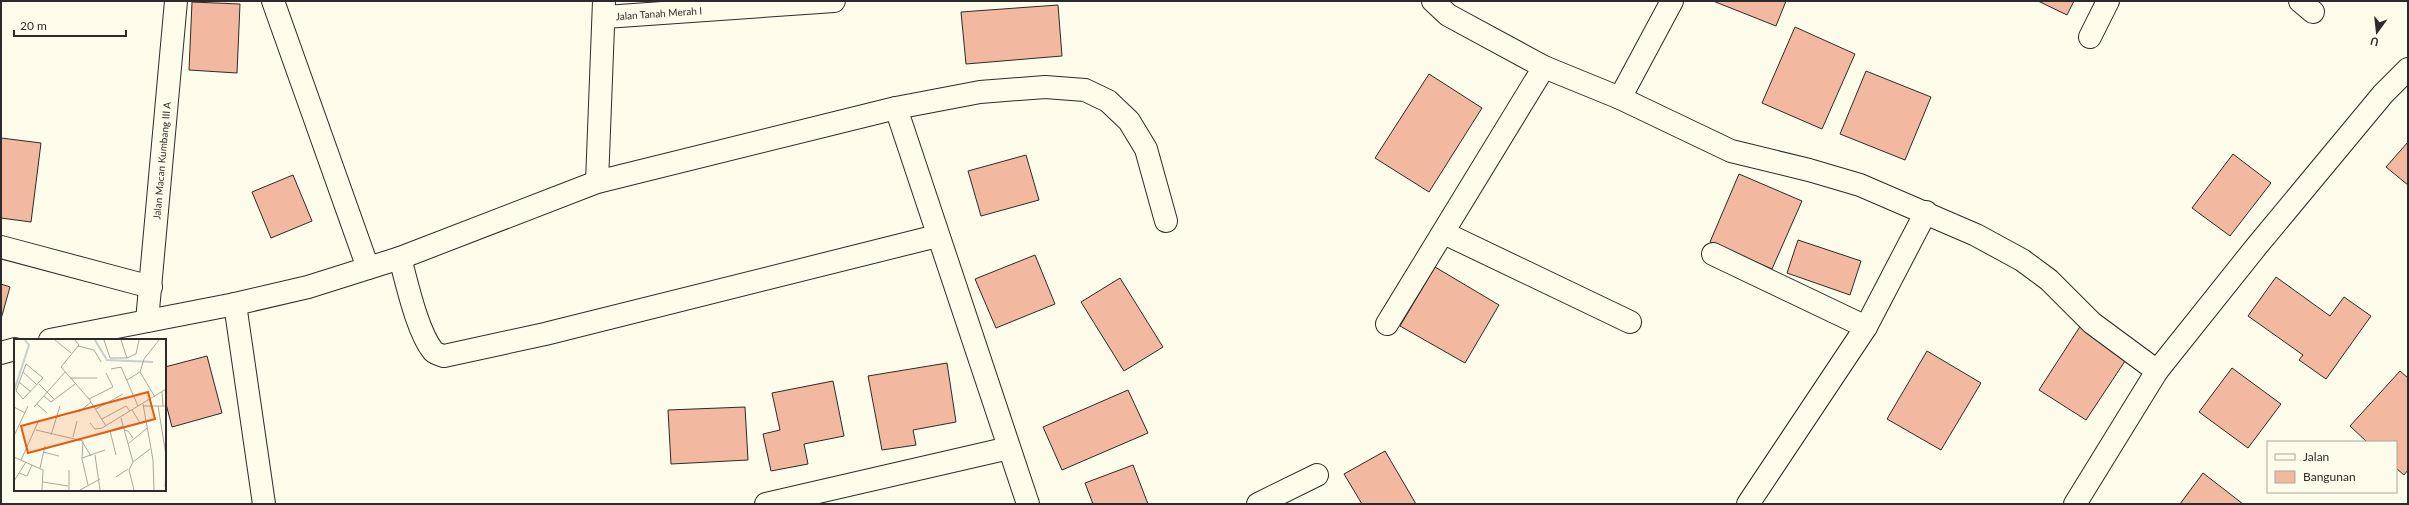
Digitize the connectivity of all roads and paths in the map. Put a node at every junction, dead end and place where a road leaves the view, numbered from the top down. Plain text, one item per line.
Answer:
1 (176, 1) edge
2 (273, 1) edge
3 (834, 1) edge
4 (1433, 1) edge
5 (1672, 1) edge
6 (2108, 1) edge
7 (604, 9) edge
8 (2090, 37) dead end
9 (1544, 67) junction
10 (2408, 69) edge
11 (1620, 98) junction
12 (896, 108) junction
13 (597, 182) junction
14 (1926, 212) junction
15 (1166, 221) dead end
16 (1444, 233) junction
17 (937, 236) junction
18 (1, 247) edge
19 (1713, 254) dead end
20 (400, 258) junction
21 (368, 268) junction
22 (151, 286) junction
23 (235, 304) junction
24 (147, 321) junction
25 (1630, 322) dead end
26 (1386, 324) dead end
27 (1866, 327) junction
28 (55, 339) edge
29 (14, 349) edge
30 (1, 353) edge
31 (2157, 371) junction
32 (1009, 448) junction
33 (1317, 475) dead end
34 (264, 504) edge
35 (766, 504) edge
36 (1028, 504) edge
37 (1258, 504) edge
38 (1748, 504) edge
39 (2075, 504) edge

1 - 22 street, Jalan Macan Kumbang III A
2 - 21 street
3 - 7 street, Jalan Tanah Merah I
4 - 9 street
5 - 11 street
6 - 8 street
7 - 13 street
9 - 11 street
9 - 16 street
10 - 31 street
11 - 14 street
12 - 13 street
12 - 15 street
12 - 17 street
13 - 20 street
14 - 27 street
14 - 31 street
16 - 25 street
16 - 26 street
17 - 20 street
17 - 32 street
18 - 22 street
19 - 27 street
20 - 21 street
21 - 23 street
22 - 24 street, Jalan Macan Kumbang III A
23 - 24 street
23 - 34 street
24 - 28 street
27 - 38 street
29 - 30 street
31 - 39 street
32 - 35 street
32 - 36 street
33 - 37 street

